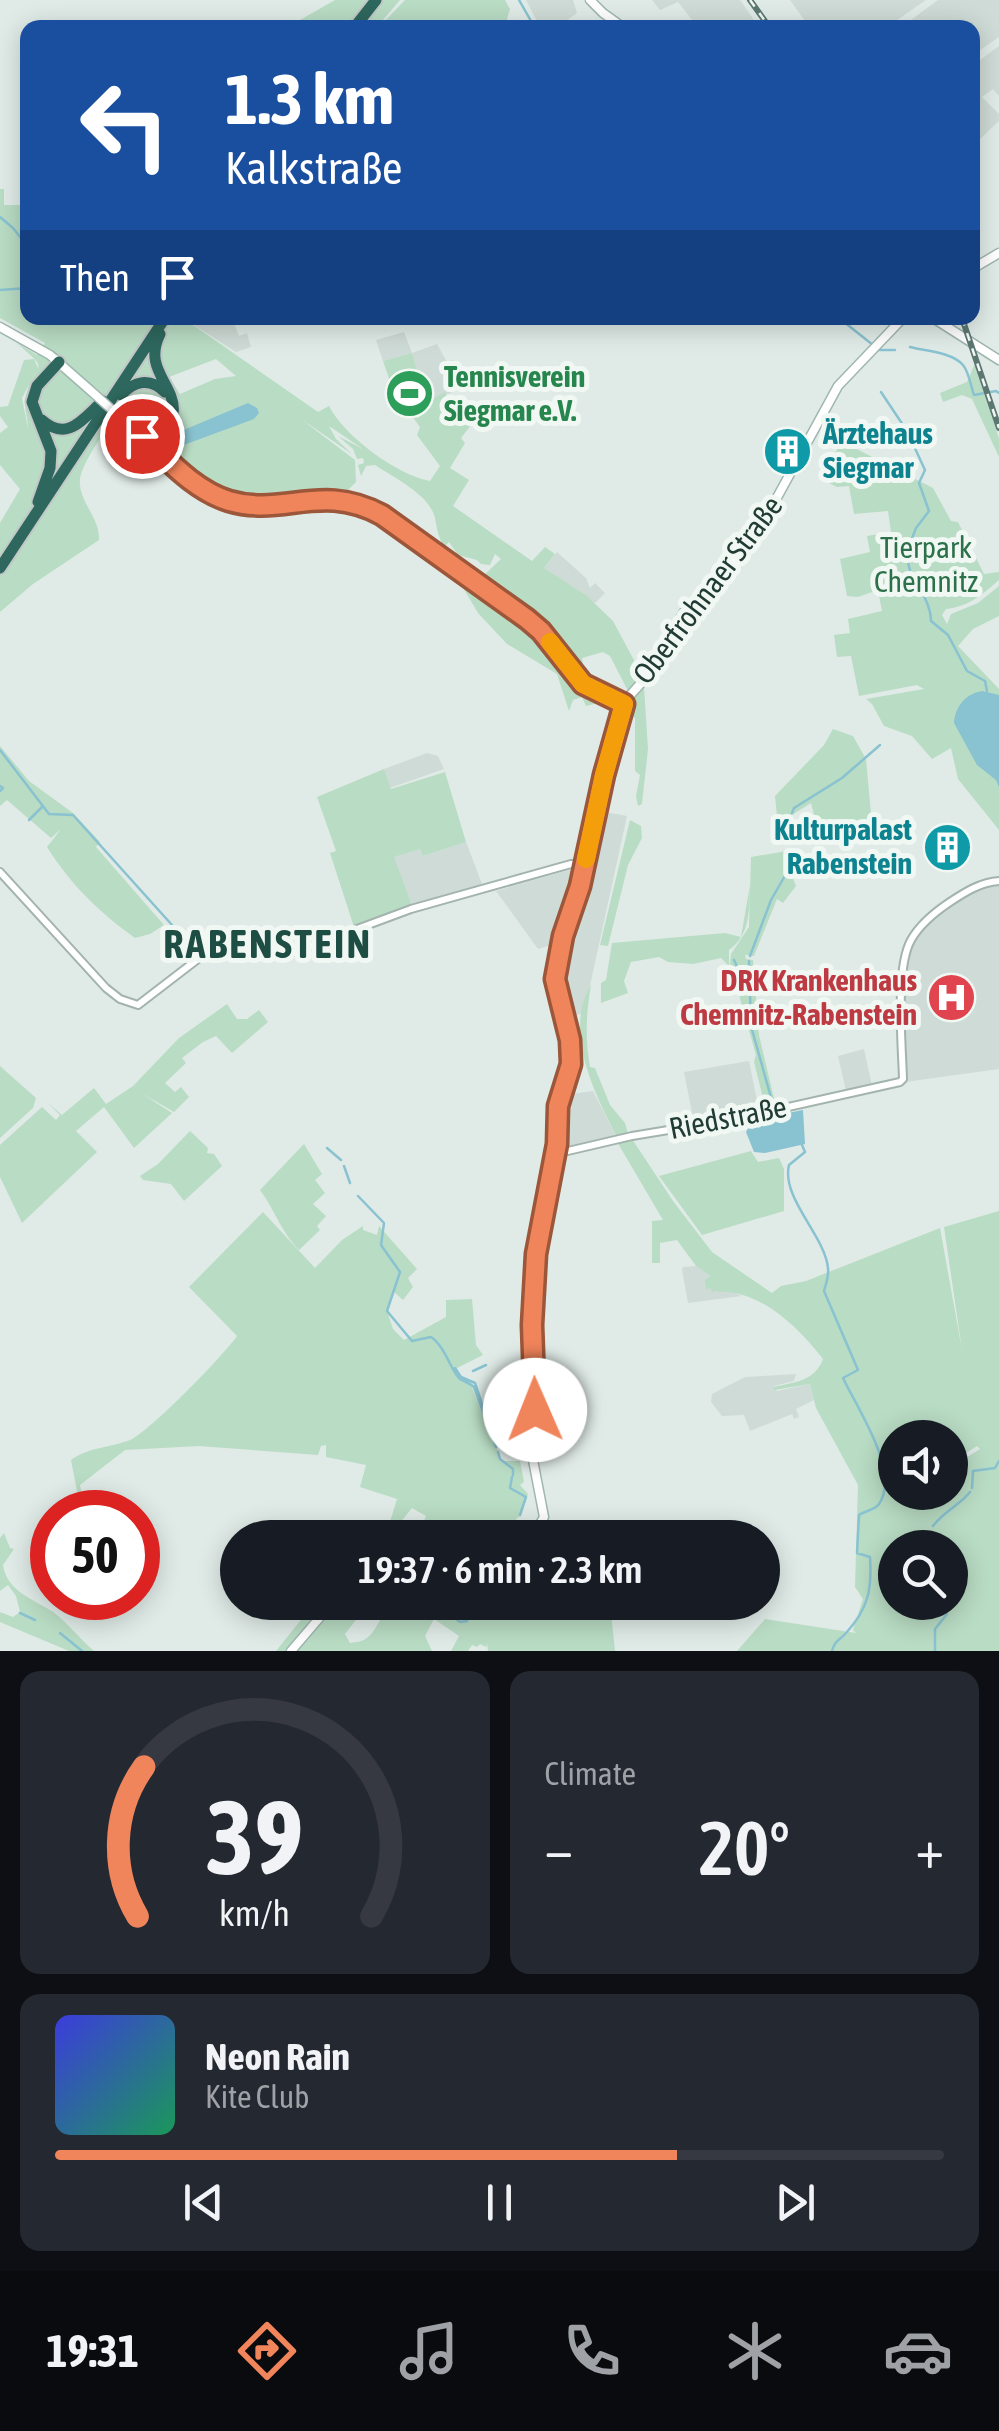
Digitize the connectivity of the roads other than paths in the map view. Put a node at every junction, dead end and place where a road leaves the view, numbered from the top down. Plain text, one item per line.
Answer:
1 (368, 0) edge
2 (376, 0) edge
3 (590, 0) edge
4 (352, 20) edge
5 (360, 20) edge
6 (611, 20) edge
7 (159, 325) edge
8 (161, 325) edge
9 (895, 325) edge
10 (944, 325) edge
11 (0, 327) edge
12 (999, 360) edge
13 (56, 364) junction
14 (106, 402) junction
15 (163, 436) junction
16 (151, 445) junction
17 (170, 462) junction
18 (38, 502) junction
19 (0, 557) edge
20 (0, 568) edge
21 (624, 704) junction
22 (585, 864) junction
23 (0, 872) edge
24 (999, 881) edge
25 (554, 1154) junction
26 (543, 1520) edge
27 (318, 1620) edge
28 (291, 1651) edge

1 - 4 highway
2 - 5 highway
3 - 6 main road
7 - 14 highway
8 - 15 highway
9 - 21 main road, Oberfrohnaer Straße
10 - 12 main road
11 - 13 main road
13 - 14 highway
13 - 16 main road, bridge
13 - 18 highway
14 - 16 highway
14 - 18 highway
14 - 20 highway
15 - 16 highway
15 - 17 highway
16 - 17 main road
17 - 21 main road
18 - 19 highway
21 - 22 main road, Oberfrohnaer Straße
22 - 23 street
22 - 25 main road, Oberfrohnaer Straße
24 - 25 street, Riedstraße
25 - 26 main road, Oberfrohnaer Straße
27 - 28 main road

